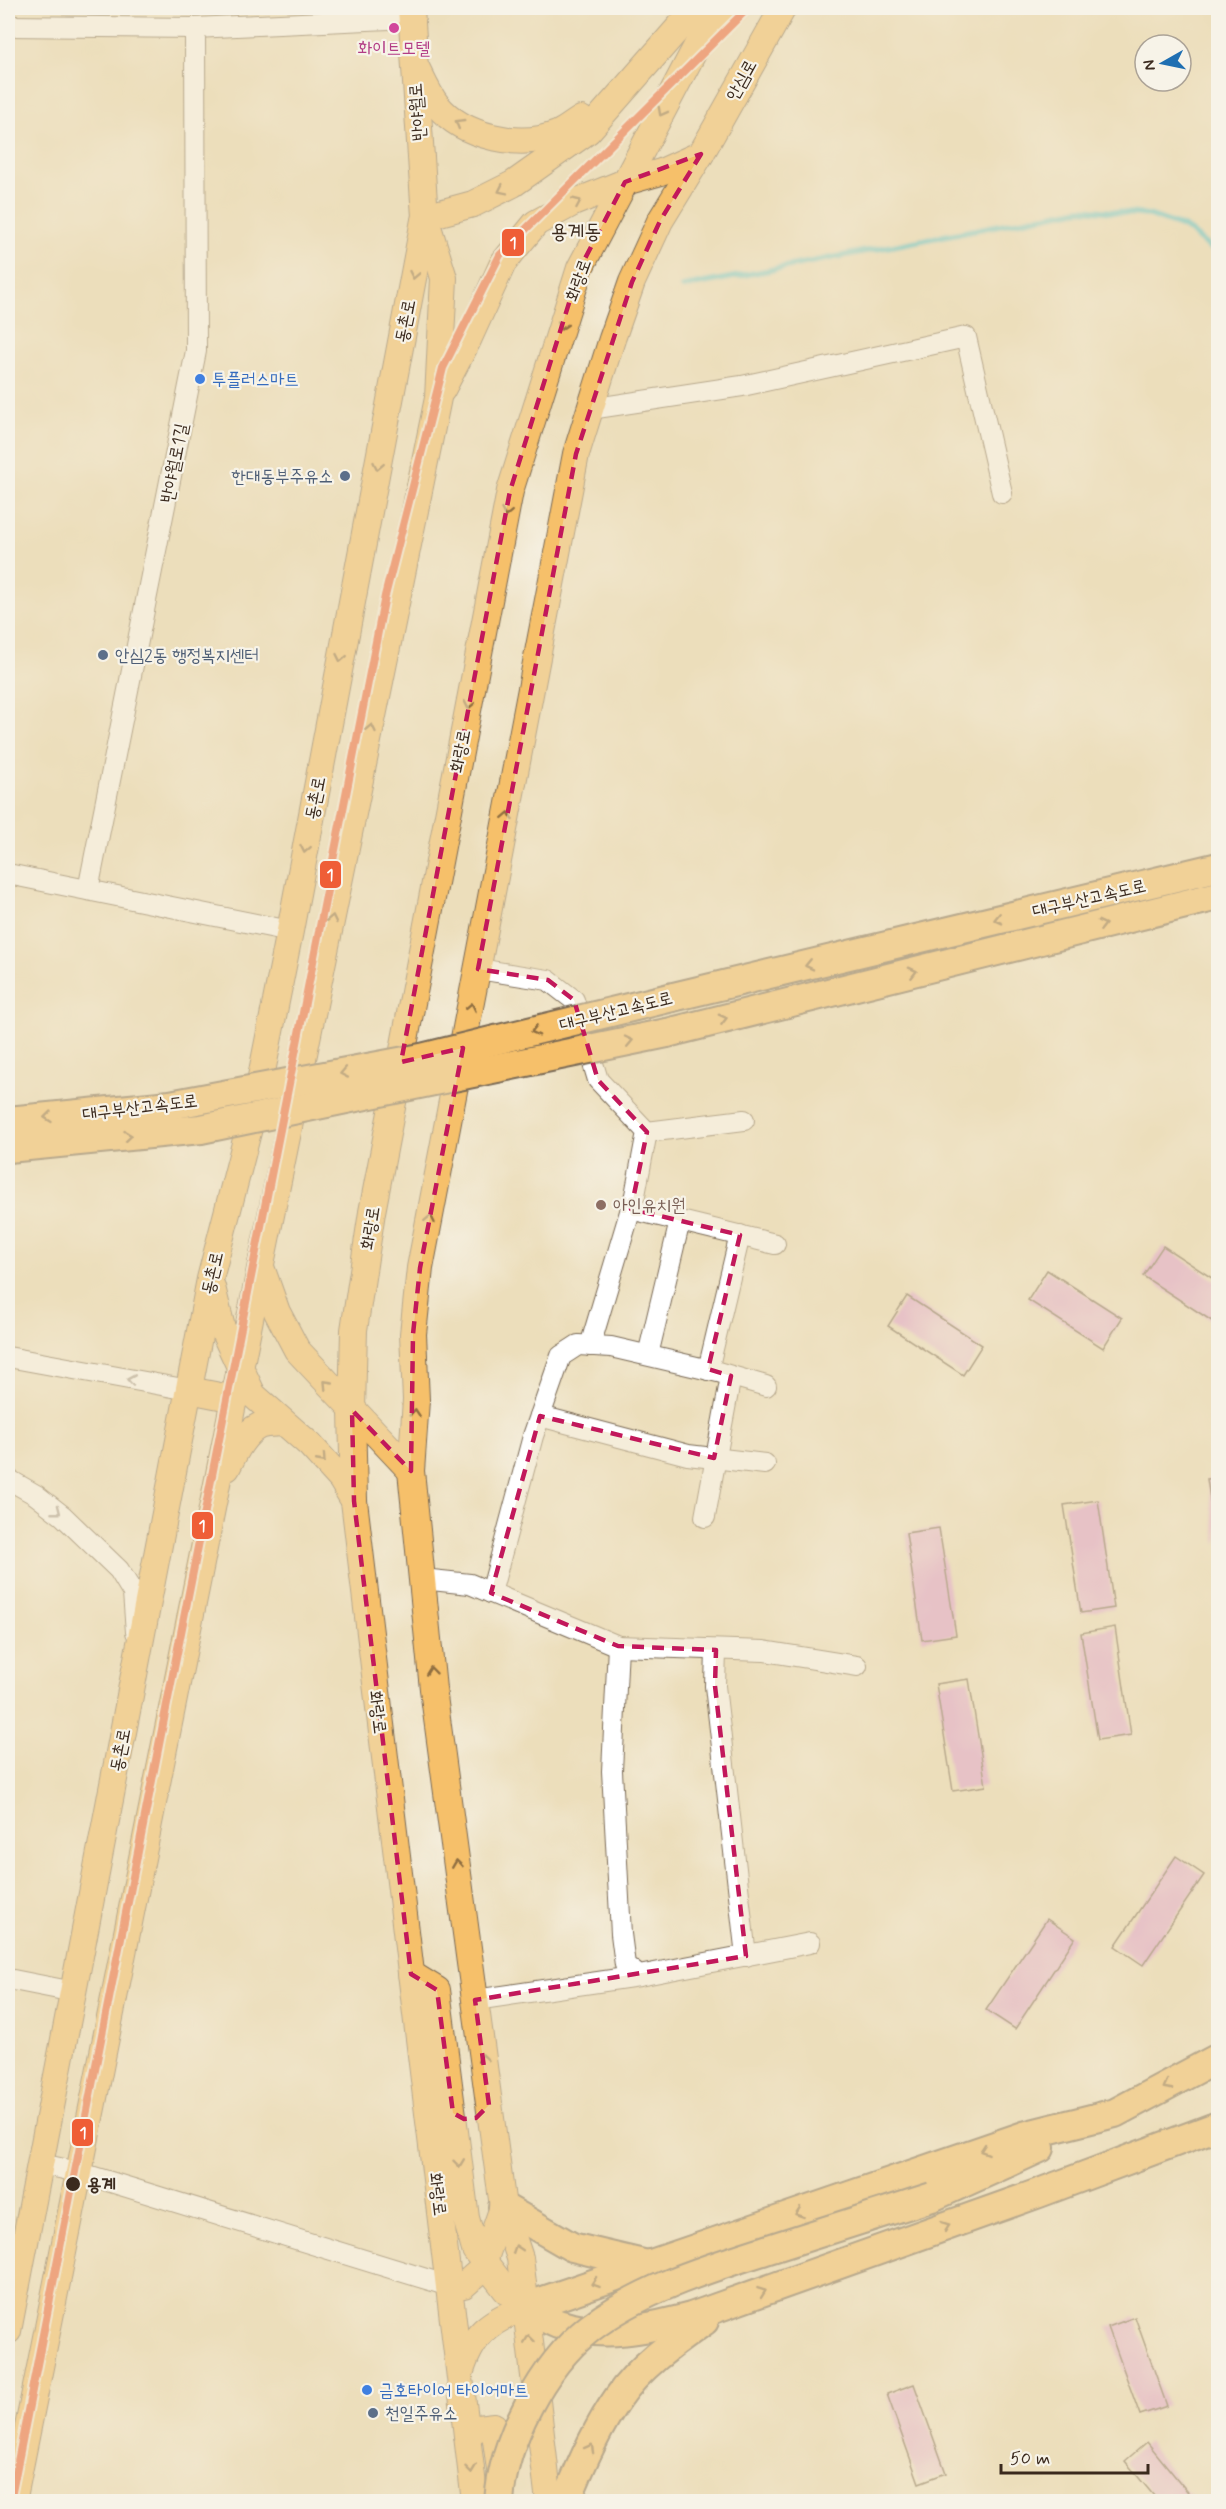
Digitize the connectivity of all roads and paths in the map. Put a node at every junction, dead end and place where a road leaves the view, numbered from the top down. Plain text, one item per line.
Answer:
1 (696, 8) edge
2 (723, 8) edge
3 (783, 8) edge
4 (411, 13) edge
5 (8, 26) edge
6 (195, 28) junction
7 (414, 64) junction
8 (626, 89) junction
9 (701, 154) junction
10 (626, 182) junction
11 (425, 217) junction
12 (438, 398) junction
13 (590, 409) junction
14 (1002, 493) dead end
15 (1218, 867) edge
16 (8, 874) edge
17 (88, 890) junction
18 (1218, 896) edge
19 (290, 931) junction
20 (478, 969) junction
21 (744, 1120) dead end
22 (8, 1121) edge
23 (647, 1132) junction
24 (8, 1148) edge
25 (631, 1209) junction
26 (680, 1221) junction
27 (740, 1235) junction
28 (775, 1244) dead end
29 (261, 1264) junction
30 (210, 1280) junction
31 (590, 1346) junction
32 (648, 1355) junction
33 (8, 1357) edge
34 (708, 1370) junction
35 (240, 1371) junction
36 (731, 1376) junction
37 (766, 1386) dead end
38 (189, 1390) junction
39 (235, 1399) junction
40 (352, 1410) junction
41 (540, 1416) junction
42 (284, 1423) junction
43 (714, 1458) junction
44 (765, 1464) dead end
45 (411, 1471) junction
46 (8, 1479) edge
47 (217, 1487) junction
48 (354, 1501) junction
49 (705, 1517) dead end
50 (422, 1579) junction
51 (491, 1593) junction
52 (618, 1646) junction
53 (716, 1650) junction
54 (138, 1659) junction
55 (857, 1666) dead end
56 (810, 1943) dead end
57 (746, 1956) junction
58 (411, 1974) junction
59 (639, 1976) junction
60 (8, 1979) edge
61 (74, 1992) junction
62 (475, 2000) junction
63 (1218, 2058) edge
64 (489, 2105) junction
65 (453, 2113) junction
66 (1115, 2114) junction
67 (1218, 2126) edge
68 (1124, 2160) junction
69 (41, 2164) junction
70 (78, 2172) junction
71 (932, 2197) junction
72 (502, 2207) junction
73 (484, 2263) junction
74 (648, 2265) junction
75 (13, 2273) edge
76 (449, 2286) junction
77 (726, 2305) junction
78 (526, 2307) junction
79 (8, 2331) edge
80 (460, 2374) junction
81 (467, 2436) junction
82 (12, 2502) edge
83 (475, 2502) edge
84 (499, 2502) edge
85 (504, 2502) edge
86 (549, 2502) edge
87 (567, 2502) edge

1 - 8 main road
2 -> 10 main road, 화랑로
3 - 9 main road, 안심로
4 - 6 street
4 - 7 main road, 반야월로
5 - 6 street
6 - 17 street, 반야월로1길
8 -> 7 main road
7 - 11 main road, 반야월로
8 -> 11 main road
9 - 10 main road
9 - 13 main road
12 -> 10 main road
10 -> 40 main road, 화랑로
11 - 12 main road
11 -> 19 main road, 동촌로
29 -> 12 main road
13 - 14 street
20 -> 13 main road
15 -> 22 highway, 대구부산고속도로, bridge
16 - 17 street
17 - 19 street
24 -> 18 highway, 대구부산고속도로, bridge
19 - 30 main road, 동촌로
20 - 23 street
45 -> 20 main road
21 - 23 street
23 - 25 street
25 - 26 street
25 - 31 street
26 - 27 street
26 - 32 street
27 - 28 street
27 - 34 street
29 - 35 main road
40 -> 29 main road
30 - 35 main road
30 - 38 main road, 동촌로
31 - 32 street
31 - 41 street
32 - 34 street
38 -> 33 street
34 - 36 street
35 - 39 main road
35 - 42 main road
36 - 37 street
36 - 43 street
38 - 39 main road
38 - 54 main road, 동촌로
39 - 47 main road
40 - 45 main road
40 - 48 main road, 화랑로
41 - 43 street
41 - 51 street
42 - 47 main road
42 -> 48 main road
43 - 44 street
43 - 49 street
45 - 50 main road
46 -> 54 street
47 - 70 main road
48 - 58 main road, 화랑로
50 - 51 street
62 -> 50 main road
51 - 52 street
52 - 53 street
52 - 59 street
53 - 55 street
53 - 57 street
54 - 61 main road, 동촌로
56 - 57 street
57 - 59 street
58 - 65 main road
58 - 76 main road, 화랑로
59 - 62 street
60 - 61 street
61 - 69 main road, 동촌로
64 -> 62 main road
63 -> 66 highway
64 - 65 main road
64 - 72 main road
65 -> 73 main road
66 - 71 highway
66 -> 74 highway
67 - 68 highway
68 - 71 highway
77 -> 68 highway
69 - 70 street
69 - 75 main road, 동촌로
70 - 76 street
70 - 82 main road
71 - 84 highway, bridge
72 - 73 main road
72 - 74 highway
78 -> 72 main road
73 - 76 main road
73 - 78 main road
74 -> 78 highway
75 - 79 main road, 동촌로
76 - 80 main road, 화랑로
77 - 78 highway
87 -> 77 highway
78 - 80 main road
86 -> 78 main road
80 - 81 main road, 화랑로
81 -> 83 main road, 화랑로
81 - 85 main road

